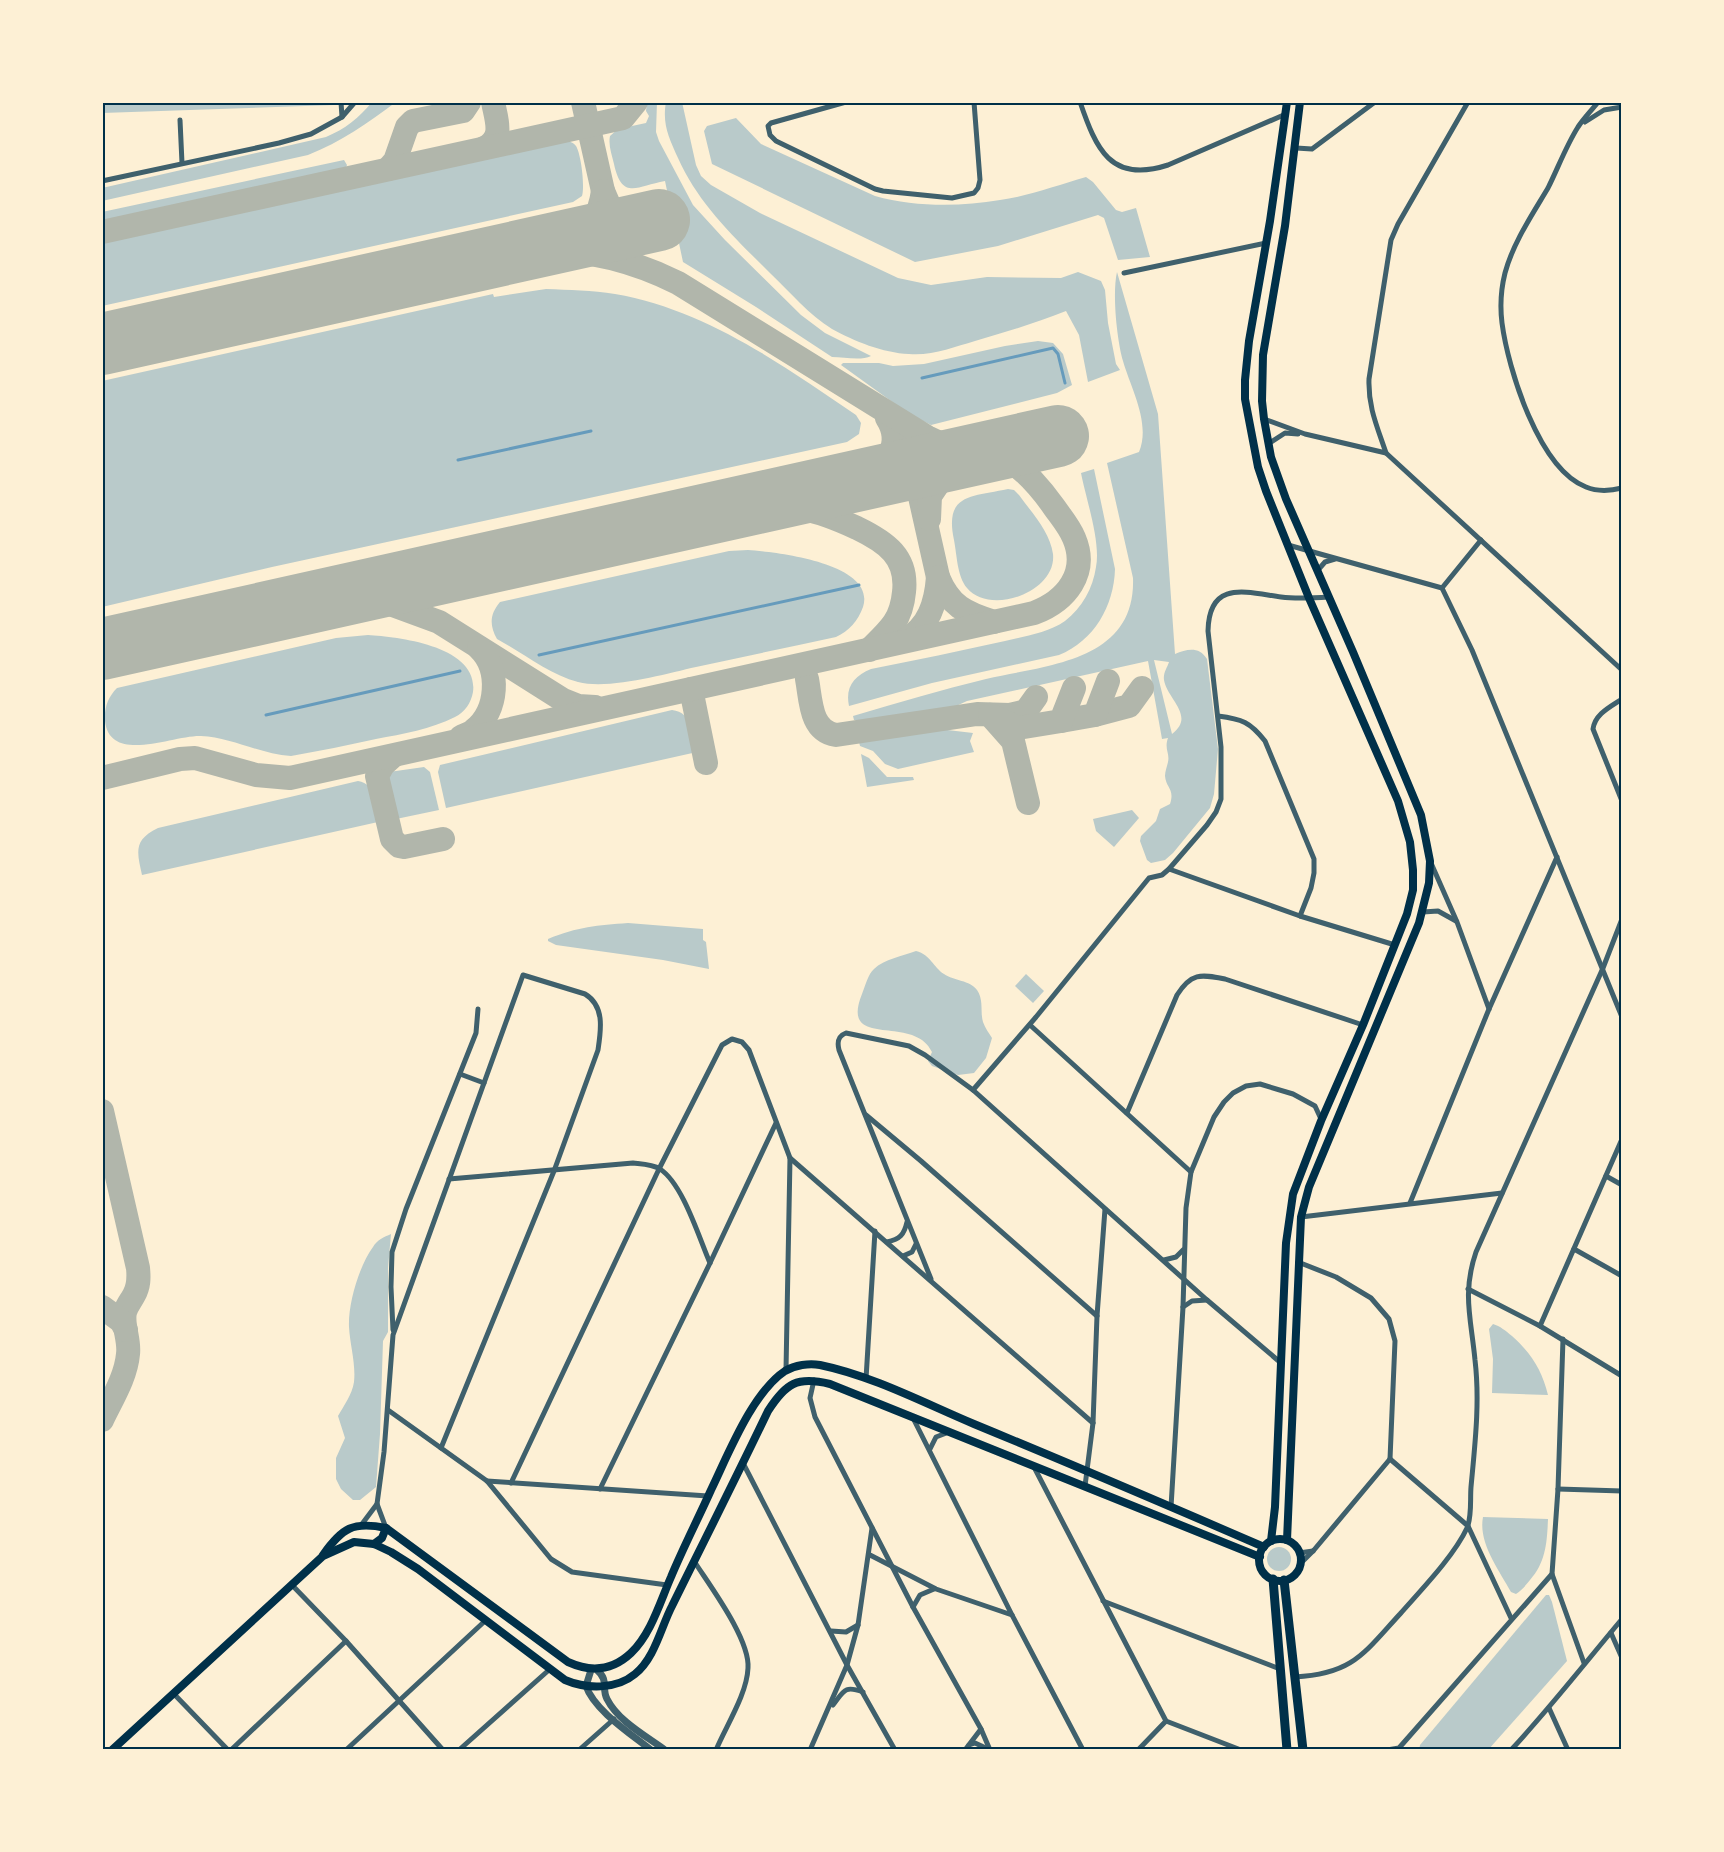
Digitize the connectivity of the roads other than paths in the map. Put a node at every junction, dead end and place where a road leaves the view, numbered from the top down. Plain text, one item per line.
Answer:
1 (341, 102) edge
2 (355, 102) edge
3 (846, 102) edge
4 (974, 102) edge
5 (1080, 102) edge
6 (1287, 102) edge
7 (1300, 102) edge
8 (1375, 102) edge
9 (1468, 102) edge
10 (1598, 102) edge
11 (1622, 107) edge
12 (1286, 114) junction
13 (342, 117) junction
14 (180, 120) dead end
15 (1579, 126) junction
16 (1296, 148) junction
17 (182, 163) junction
18 (102, 181) edge
19 (1266, 243) junction
20 (1124, 273) dead end
21 (1264, 419) junction
22 (1305, 434) junction
23 (1268, 444) junction
24 (1255, 449) junction
25 (1386, 453) junction
26 (1622, 488) edge
27 (1481, 540) junction
28 (1288, 545) junction
29 (1309, 550) junction
30 (1339, 559) junction
31 (1318, 570) junction
32 (1442, 588) junction
33 (1329, 597) junction
34 (1309, 598) junction
35 (1622, 670) edge
36 (1622, 699) edge
37 (1218, 716) junction
38 (1622, 801) edge
39 (1557, 857) junction
40 (1430, 861) junction
41 (1169, 869) junction
42 (1423, 912) junction
43 (1300, 916) junction
44 (1622, 919) edge
45 (1457, 922) junction
46 (1395, 945) junction
47 (1603, 968) junction
48 (478, 1009) dead end
49 (1489, 1009) junction
50 (1622, 1017) edge
51 (1029, 1025) junction
52 (1364, 1025) junction
53 (460, 1074) junction
54 (484, 1083) junction
55 (973, 1090) junction
56 (1127, 1113) junction
57 (864, 1114) junction
58 (1321, 1121) junction
59 (776, 1123) junction
60 (1622, 1139) edge
61 (790, 1158) junction
62 (659, 1169) junction
63 (554, 1171) junction
64 (1191, 1172) junction
65 (1606, 1176) junction
66 (449, 1179) junction
67 (1622, 1185) edge
68 (1502, 1193) junction
69 (1410, 1203) junction
70 (1105, 1209) junction
71 (1301, 1217) junction
72 (907, 1220) junction
73 (875, 1231) junction
74 (887, 1242) junction
75 (916, 1244) junction
76 (1185, 1248) junction
77 (1574, 1249) junction
78 (903, 1256) junction
79 (1164, 1260) junction
80 (1298, 1262) junction
81 (710, 1263) junction
82 (1622, 1276) edge
83 (1184, 1277) junction
84 (931, 1279) junction
85 (1468, 1289) junction
86 (1207, 1300) junction
87 (1183, 1307) junction
88 (1097, 1316) junction
89 (1540, 1326) junction
90 (393, 1335) junction
91 (1563, 1339) junction
92 (1281, 1363) junction
93 (786, 1370) junction
94 (1622, 1376) edge
95 (866, 1379) junction
96 (814, 1380) junction
97 (388, 1410) junction
98 (913, 1416) junction
99 (1093, 1423) junction
100 (951, 1432) junction
101 (441, 1448) junction
102 (930, 1449) junction
103 (1390, 1460) junction
104 (743, 1463) junction
105 (1034, 1465) junction
106 (1087, 1471) junction
107 (487, 1481) junction
108 (511, 1483) junction
109 (1085, 1486) junction
110 (600, 1489) junction
111 (1558, 1489) junction
112 (1622, 1491) edge
113 (708, 1496) junction
114 (377, 1504) junction
115 (1171, 1507) junction
116 (362, 1524) junction
117 (1468, 1526) junction
118 (872, 1527) junction
119 (386, 1528) junction
120 (1287, 1540) junction
121 (1271, 1541) junction
122 (354, 1542) junction
123 (374, 1544) junction
124 (1264, 1547) junction
125 (1314, 1550) junction
126 (1299, 1553) junction
127 (870, 1555) junction
128 (323, 1556) junction
129 (1260, 1557) junction
130 (694, 1561) junction
131 (1300, 1564) junction
132 (891, 1565) junction
133 (1551, 1574) junction
134 (1273, 1579) junction
135 (1284, 1580) junction
136 (291, 1584) junction
137 (667, 1585) junction
138 (936, 1589) junction
139 (1102, 1601) junction
140 (913, 1607) junction
141 (1012, 1615) junction
142 (1511, 1618) junction
143 (1622, 1619) edge
144 (486, 1620) junction
145 (858, 1625) junction
146 (831, 1631) junction
147 (1611, 1633) junction
148 (346, 1641) junction
149 (1622, 1658) edge
150 (1584, 1663) junction
151 (847, 1665) junction
152 (550, 1669) junction
153 (593, 1669) junction
154 (1281, 1669) junction
155 (1295, 1677) junction
156 (586, 1686) junction
157 (606, 1686) junction
158 (173, 1693) junction
159 (864, 1693) junction
160 (400, 1701) junction
161 (1549, 1708) junction
162 (828, 1711) junction
163 (617, 1717) junction
164 (1166, 1721) junction
165 (981, 1729) junction
166 (966, 1748) edge
167 (1399, 1749) edge
168 (112, 1750) edge
169 (229, 1750) edge
170 (346, 1750) edge
171 (443, 1750) edge
172 (459, 1750) edge
173 (579, 1750) edge
174 (651, 1750) edge
175 (665, 1750) edge
176 (716, 1750) edge
177 (810, 1750) edge
178 (895, 1750) edge
179 (989, 1750) edge
180 (1083, 1750) edge
181 (1138, 1750) edge
182 (1241, 1750) edge
183 (1287, 1750) edge
184 (1303, 1750) edge
185 (1387, 1750) edge
186 (1511, 1750) edge
187 (1569, 1750) edge

1 - 13 street
2 - 13 street
3 - 4 street
5 - 12 street
6 - 12 main road
7 - 16 main road
8 - 16 street
9 - 25 street
10 - 15 street
11 - 15 street
12 - 19 main road
13 - 17 street
14 - 17 street
15 - 26 street
16 - 21 main road
17 - 18 street
19 - 20 street
19 - 24 main road
21 - 22 street
21 - 23 main road
22 - 23 street
22 - 25 street
23 - 24 main road
23 - 29 main road
24 - 28 main road
25 - 27 street
27 - 32 street
27 - 35 street
28 - 29 street
28 - 34 main road
29 - 30 street
29 - 31 main road
30 - 31 street
30 - 32 street
31 - 33 main road
32 - 39 street
33 - 34 street
33 - 40 main road
34 - 37 street
34 - 46 main road
36 - 38 street
37 - 41 street
37 - 43 street
39 - 47 street
39 - 49 street
40 - 42 main road
40 - 45 street
41 - 43 street
41 - 51 street
42 - 45 street
42 - 71 main road
43 - 46 street
44 - 47 street
45 - 49 street
46 - 52 main road
47 - 50 street
47 - 68 street
48 - 53 street
49 - 69 street
51 - 55 street
51 - 56 street
52 - 56 street
52 - 58 main road
53 - 54 street
53 - 90 street
54 - 63 street
54 - 66 street
55 - 57 street
55 - 70 street
56 - 64 street
57 - 72 street
57 - 88 street
58 - 64 street
58 - 92 main road
59 - 61 street
59 - 62 street
59 - 81 street
60 - 65 street
61 - 73 street
61 - 93 street
62 - 63 street
62 - 81 street
62 - 108 street
63 - 66 street
63 - 101 street
64 - 76 street
65 - 67 street
65 - 77 street
66 - 90 street
68 - 69 street
68 - 85 street
69 - 71 street
70 - 79 street
70 - 88 street
71 - 80 main road
72 - 74 street
72 - 75 street
73 - 74 street
73 - 95 street
74 - 78 street
75 - 78 street
75 - 84 street
76 - 79 street
76 - 83 street
77 - 82 street
77 - 89 street
78 - 84 street
79 - 83 street
80 - 103 street
80 - 120 main road
81 - 110 street
83 - 86 street
83 - 87 street
84 - 99 street
85 - 89 street
85 - 117 street
86 - 87 street
86 - 92 street
87 - 115 street
88 - 99 street
89 - 91 street
90 - 97 street
91 - 94 street
91 - 111 street
92 - 121 main road
93 - 95 main road
93 - 113 main road
95 - 106 main road
96 - 98 main road
96 - 104 main road
96 - 118 street
97 - 101 street
97 - 114 street
98 - 100 main road
98 - 102 street
99 - 106 street
100 - 102 street
100 - 105 main road
101 - 107 street
102 - 141 street
103 - 117 street
103 - 125 street
104 - 130 main road
104 - 146 street
105 - 109 main road
105 - 139 street
106 - 109 street
106 - 115 main road
107 - 108 street
107 - 137 street
108 - 110 street
109 - 129 main road
110 - 113 street
111 - 112 street
111 - 133 street
113 - 137 main road
114 - 116 street
114 - 119 street
115 - 124 main road
116 - 119 main road
116 - 122 main road
116 - 128 main road
117 - 142 street
117 - 155 street
118 - 127 street
118 - 132 street
119 - 123 main road
119 - 153 main road
120 - 121 main road
120 - 126 main road
121 - 124 main road
122 - 123 main road
122 - 128 main road
123 - 144 main road
124 - 129 main road
125 - 126 street
125 - 131 street
126 - 131 main road
127 - 132 street
127 - 145 street
128 - 136 main road
129 - 134 main road
130 - 157 main road
130 - 176 street
131 - 135 main road
132 - 138 street
132 - 140 street
133 - 142 street
133 - 150 street
134 - 135 main road
134 - 154 main road
135 - 155 main road
136 - 148 street
136 - 158 main road
137 - 153 main road
138 - 140 street
138 - 141 street
139 - 154 street
139 - 164 street
140 - 165 street
141 - 180 street
142 - 167 street
143 - 147 street
144 - 152 main road
144 - 160 street
145 - 146 street
145 - 151 street
146 - 151 street
147 - 149 street
147 - 150 street
148 - 160 street
148 - 169 street
150 - 161 street
151 - 159 street
151 - 162 street
152 - 156 main road
152 - 172 street
153 - 156 street
153 - 157 street
154 - 183 main road
155 - 184 main road
156 - 157 main road
156 - 163 street
157 - 163 street
158 - 168 main road
158 - 169 street
159 - 162 street
159 - 178 street
160 - 170 street
160 - 171 street
161 - 186 street
161 - 187 street
162 - 177 street
163 - 173 street
163 - 174 street
163 - 175 street
164 - 181 street
164 - 182 street
165 - 166 street
165 - 179 street
166 - 179 street
167 - 185 street

